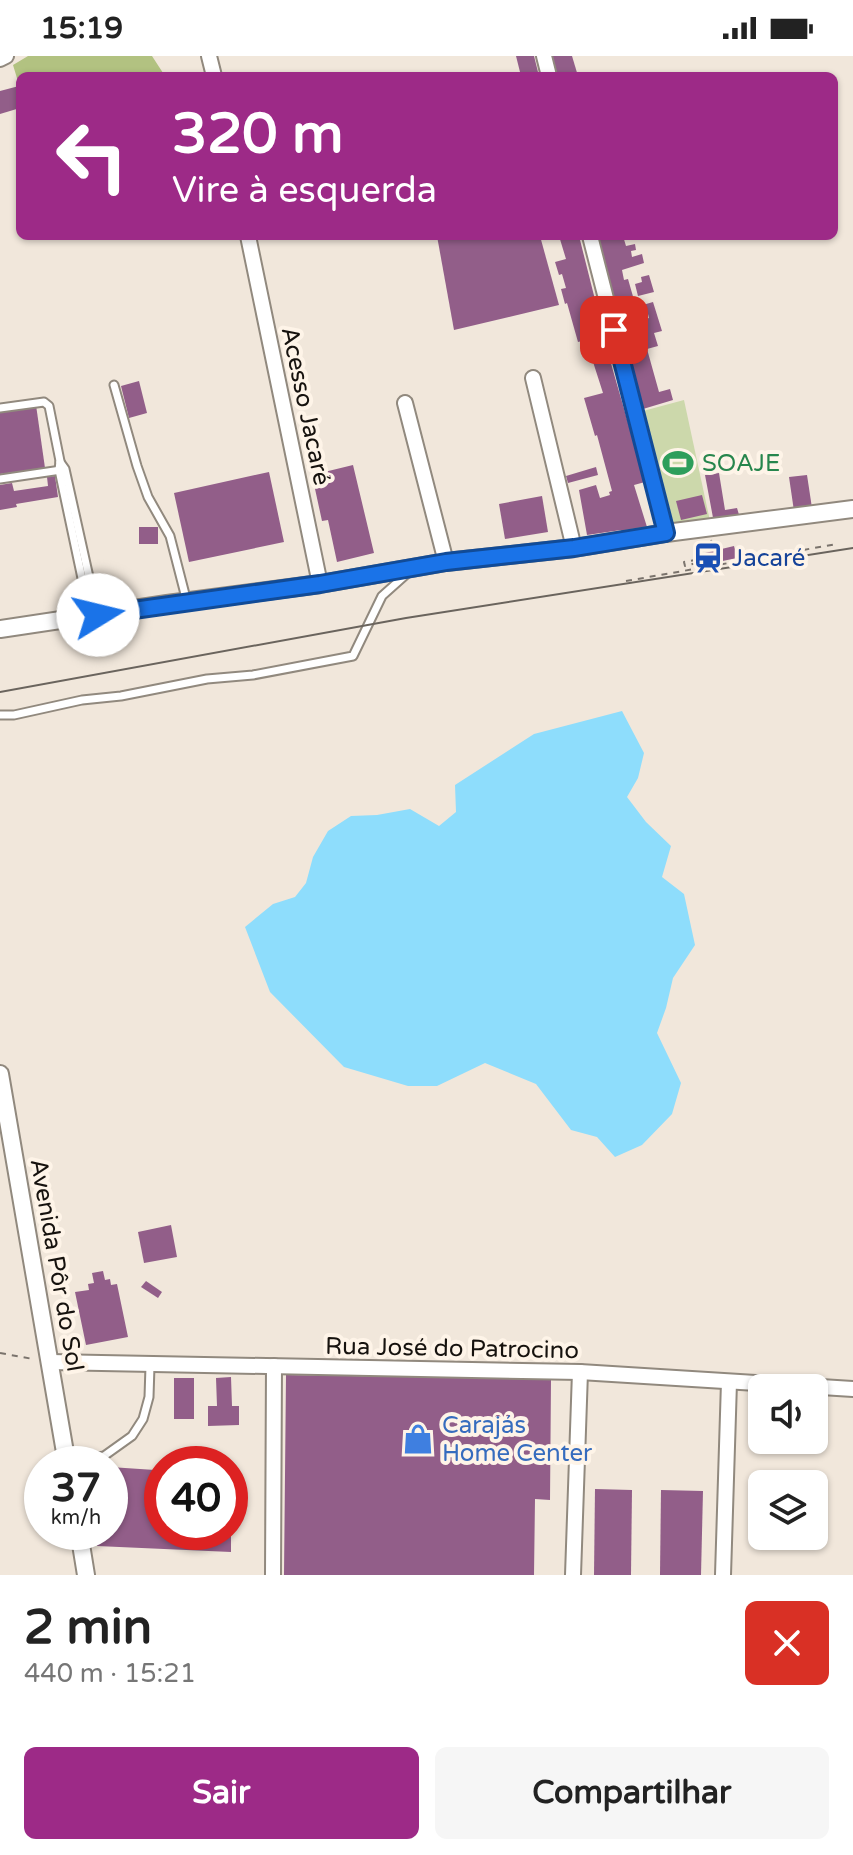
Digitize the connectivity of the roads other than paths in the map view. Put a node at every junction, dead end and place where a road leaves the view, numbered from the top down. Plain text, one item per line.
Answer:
1 (6, 56) edge
2 (0, 59) edge
3 (249, 240) edge
4 (591, 240) edge
5 (533, 378) dead end
6 (114, 385) dead end
7 (405, 403) dead end
8 (0, 408) edge
9 (61, 467) junction
10 (0, 479) edge
11 (853, 509) edge
12 (666, 533) junction
13 (574, 548) junction
14 (446, 562) junction
15 (412, 569) junction
16 (320, 584) junction
17 (187, 602) junction
18 (94, 615) junction
19 (0, 629) edge
20 (0, 715) edge
21 (0, 1074) edge
22 (50, 1362) junction
23 (150, 1366) junction
24 (274, 1366) junction
25 (580, 1372) junction
26 (729, 1382) junction
27 (853, 1389) edge
28 (64, 1446) edge
29 (118, 1446) edge
30 (82, 1550) edge
31 (86, 1575) edge
32 (273, 1575) edge
33 (573, 1575) edge
34 (723, 1575) edge

1 - 2 street
3 - 16 street, Acesso Jacaré
4 - 12 street
5 - 13 street
6 - 17 lane
7 - 14 street
8 - 9 lane
9 - 10 lane
9 - 18 lane
11 - 12 street
12 - 13 street
13 - 14 street
14 - 15 street
15 - 16 street
15 - 20 lane
16 - 17 street
17 - 18 street
18 - 19 street
21 - 22 street, Avenida Pôr do Sol
22 - 23 street, Rua José do Patrocino
22 - 28 street, Avenida Pôr do Sol
23 - 24 street, Rua José do Patrocino
23 - 29 lane
24 - 25 street, Rua José do Patrocino
24 - 32 street
25 - 26 street, Rua José do Patrocino
25 - 33 street
26 - 27 street, Rua José do Patrocino
26 - 34 street
30 - 31 street

